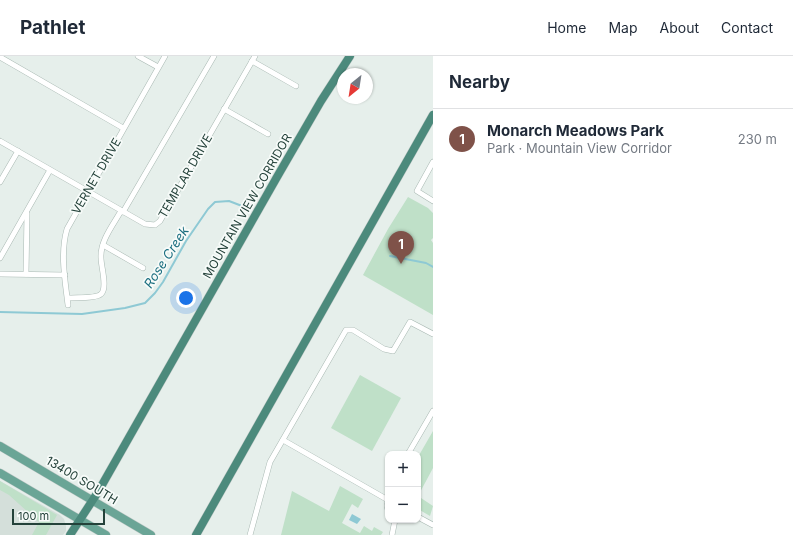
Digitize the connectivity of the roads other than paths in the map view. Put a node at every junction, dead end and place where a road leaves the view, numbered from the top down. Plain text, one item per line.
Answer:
1 (138, 56) edge
2 (165, 56) edge
3 (214, 56) edge
4 (350, 56) edge
5 (0, 57) edge
6 (253, 59) edge
7 (158, 67) junction
8 (296, 86) dead end
9 (224, 109) junction
10 (433, 115) edge
11 (123, 128) junction
12 (268, 134) dead end
13 (0, 141) edge
14 (18, 151) junction
15 (433, 162) edge
16 (50, 170) junction
17 (0, 182) edge
18 (87, 191) junction
19 (433, 201) edge
20 (27, 211) junction
21 (122, 211) junction
22 (103, 245) junction
23 (0, 258) edge
24 (143, 268) dead end
25 (0, 274) edge
26 (26, 274) junction
27 (65, 275) junction
28 (68, 298) junction
29 (68, 305) dead end
30 (433, 334) edge
31 (433, 411) edge
32 (283, 440) junction
33 (0, 446) edge
34 (410, 451) edge
35 (0, 473) edge
36 (385, 498) edge
37 (92, 500) junction
38 (421, 519) edge
39 (80, 520) junction
40 (394, 523) edge
41 (433, 525) edge
42 (70, 535) edge
43 (106, 535) edge
44 (151, 535) edge
45 (196, 535) edge
46 (250, 535) edge
47 (392, 535) edge

1 - 7 street
2 - 7 street, VERNET DRIVE
3 - 21 street
4 - 37 highway, MOUNTAIN VIEW CORRIDOR
5 - 11 street
6 - 8 street
6 - 9 street, TEMPLAR DRIVE
7 - 11 street, VERNET DRIVE
9 - 12 street
9 - 21 street, TEMPLAR DRIVE
10 - 45 highway
11 - 18 street, VERNET DRIVE
13 - 14 street, TEMPLAR DRIVE
14 - 16 street, TEMPLAR DRIVE
14 - 17 street
15 - 19 street
16 - 18 street, TEMPLAR DRIVE
16 - 20 street
18 - 21 street, TEMPLAR DRIVE
18 - 27 street, VERNET DRIVE
20 - 23 street
20 - 26 street
21 - 22 street
22 - 24 street
22 - 28 street
25 - 26 street
26 - 27 street
27 - 28 street, VERNET DRIVE
28 - 29 street, VERNET DRIVE
30 - 32 street
31 - 34 street
32 - 36 street
32 - 46 street
33 - 37 main road, 13400 SOUTH
35 - 39 main road
37 - 39 highway, MOUNTAIN VIEW CORRIDOR
37 - 44 main road, 13400 SOUTH
38 - 41 street
39 - 42 highway, MOUNTAIN VIEW CORRIDOR
39 - 43 main road
40 - 47 street

